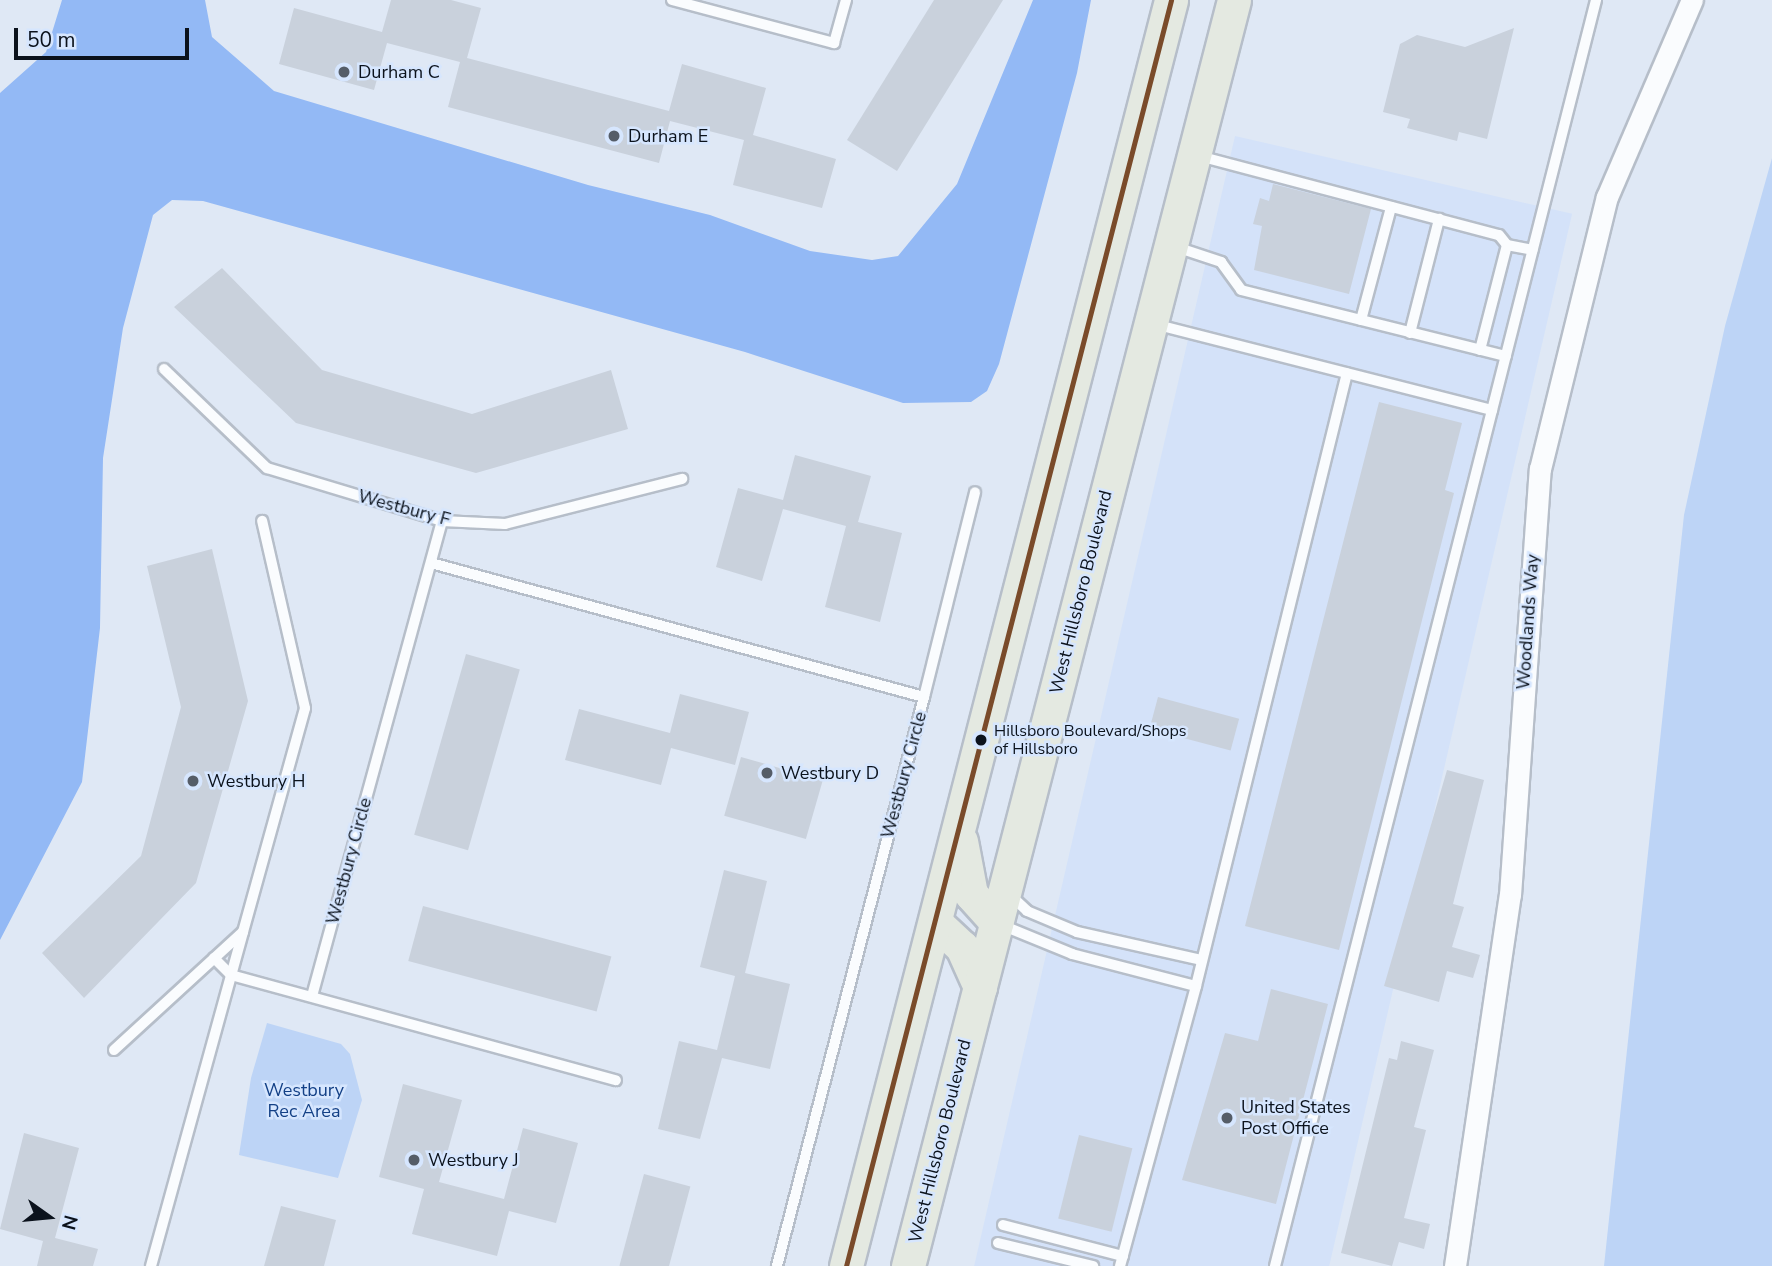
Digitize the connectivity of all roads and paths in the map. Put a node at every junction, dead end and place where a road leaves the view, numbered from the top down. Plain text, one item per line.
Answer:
1 (672, 0) edge
2 (846, 0) edge
3 (1171, 0) edge
4 (1234, 0) edge
5 (1596, 0) edge
6 (1692, 0) edge
7 (1194, 155) junction
8 (1391, 207) junction
9 (1439, 219) junction
10 (1171, 245) junction
11 (1507, 245) junction
12 (1533, 250) junction
13 (1361, 320) junction
14 (1151, 323) junction
15 (1410, 332) junction
16 (1480, 350) junction
17 (1506, 356) junction
18 (164, 369) dead end
19 (1347, 373) junction
20 (1492, 410) junction
21 (682, 479) dead end
22 (975, 492) dead end
23 (442, 521) junction
24 (262, 522) dead end
25 (431, 563) junction
26 (924, 697) junction
27 (959, 830) junction
28 (1005, 889) junction
29 (935, 922) junction
30 (996, 922) junction
31 (243, 932) junction
32 (214, 958) junction
33 (1201, 960) junction
34 (231, 975) junction
35 (1196, 986) junction
36 (980, 987) junction
37 (312, 996) junction
38 (114, 1051) dead end
39 (617, 1080) dead end
40 (1003, 1225) dead end
41 (998, 1243) dead end
42 (1121, 1261) edge
43 (151, 1266) edge
44 (776, 1266) edge
45 (846, 1266) edge
46 (908, 1266) edge
47 (1093, 1266) edge
48 (1275, 1266) edge
49 (1455, 1266) edge

1 - 2 lane
3 - 27 main road
4 - 7 main road, West Hillsboro Boulevard
5 - 12 lane
6 - 49 street, Woodlands Way
7 - 8 lane
7 - 10 main road, West Hillsboro Boulevard
8 - 9 lane
8 - 13 lane
9 - 11 lane
9 - 15 lane
10 - 13 lane
10 - 14 main road, West Hillsboro Boulevard
11 - 12 lane
11 - 16 lane
12 - 17 lane
13 - 15 lane
14 - 19 lane
14 - 28 main road, West Hillsboro Boulevard
15 - 16 lane
16 - 17 lane
17 - 20 lane
18 - 23 lane, Westbury F
19 - 20 lane
19 - 33 lane
20 - 48 lane
21 - 23 lane, Westbury F
22 - 26 lane
23 - 25 lane, Westbury Circle
24 - 31 lane
25 - 26 lane, Westbury Circle
25 - 37 lane, Westbury Circle
26 - 44 lane, Westbury Circle
27 - 29 main road
27 - 30 main road
28 - 30 main road, West Hillsboro Boulevard
28 - 33 lane
29 - 36 main road
29 - 45 main road
30 - 35 lane
30 - 36 main road, West Hillsboro Boulevard
31 - 32 lane
31 - 34 lane
32 - 34 lane
32 - 38 lane
33 - 35 lane
34 - 37 lane
34 - 43 lane
35 - 42 lane
36 - 46 main road, West Hillsboro Boulevard
37 - 39 lane
40 - 42 lane
41 - 47 lane

